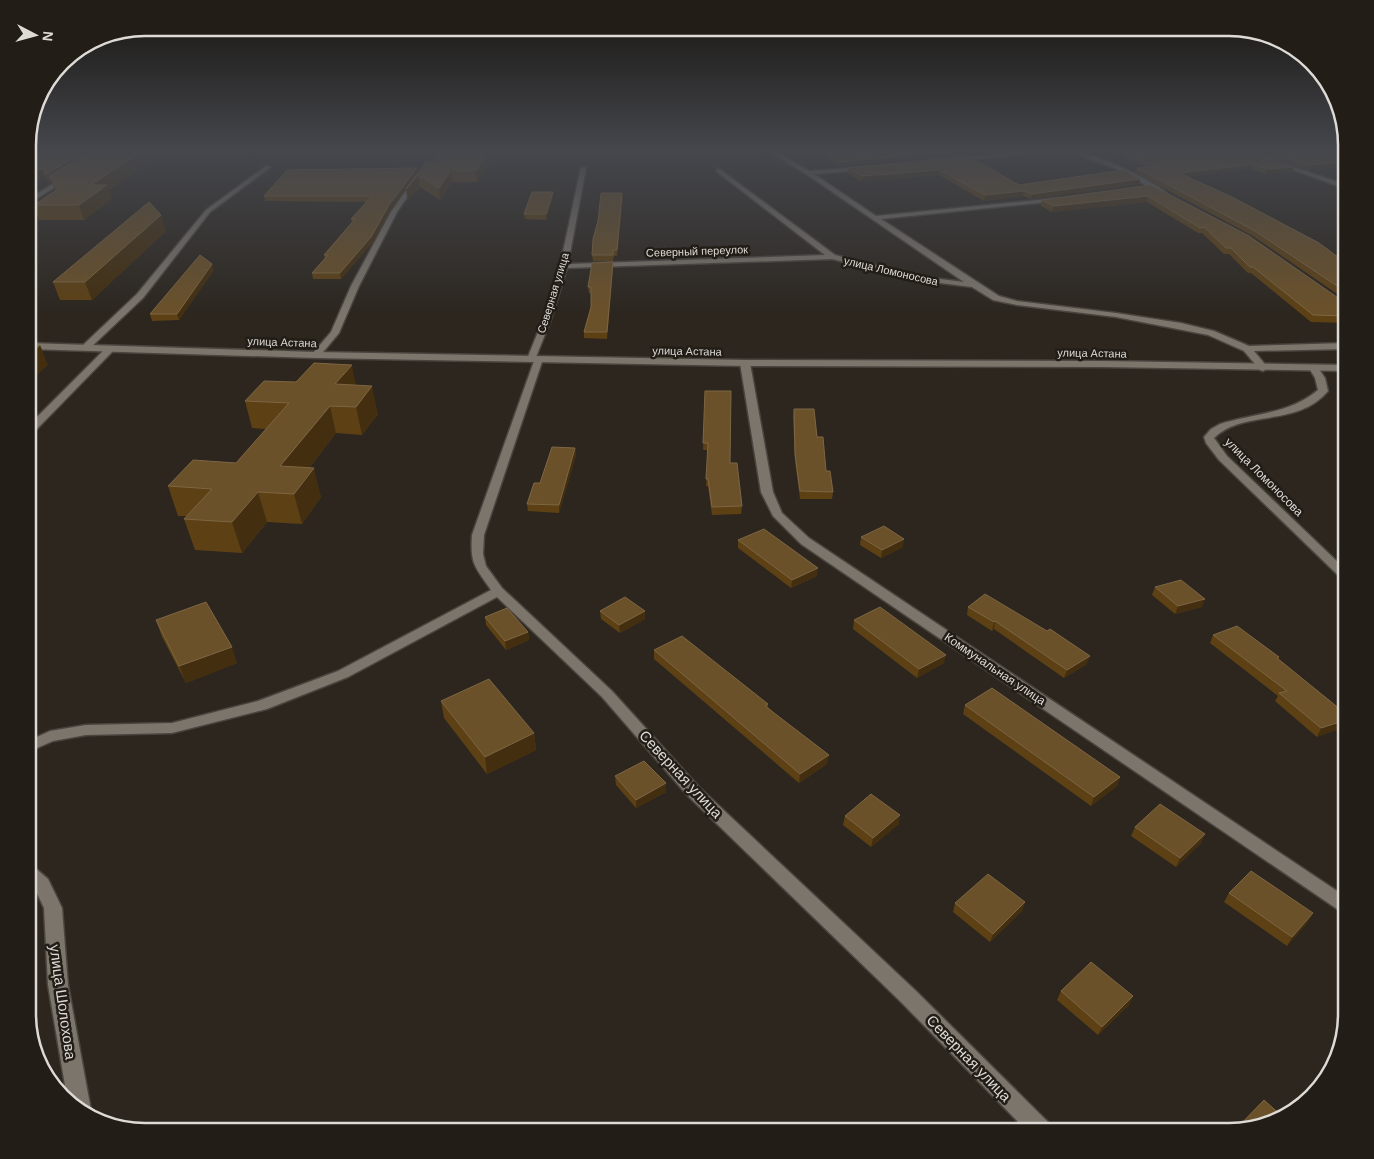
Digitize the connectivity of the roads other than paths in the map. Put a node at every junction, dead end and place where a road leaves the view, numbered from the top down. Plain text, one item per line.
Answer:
1 (215, 206) edge
2 (398, 206) edge
3 (576, 206) edge
4 (765, 206) edge
5 (856, 206) edge
6 (989, 206) edge
7 (873, 218) junction
8 (832, 257) junction
9 (564, 266) junction
10 (974, 286) junction
11 (36, 346) edge
12 (1338, 346) edge
13 (85, 348) junction
14 (110, 349) junction
15 (1247, 350) junction
16 (316, 355) junction
17 (535, 359) junction
18 (745, 363) junction
19 (1263, 368) junction
20 (1314, 368) junction
21 (1338, 368) edge
22 (36, 424) edge
23 (1338, 568) edge
24 (498, 592) junction
25 (36, 743) edge
26 (36, 879) edge
27 (1338, 901) edge
28 (78, 1099) edge
29 (1032, 1123) edge

1 - 13 street
2 - 16 street
3 - 9 street, Северная улица
4 - 8 street, улица Ломоносова
5 - 7 street, улица Ломоносова
6 - 7 street
7 - 10 street, улица Ломоносова
8 - 9 street, Северный переулок
8 - 10 street, улица Ломоносова
9 - 17 street, Северная улица
10 - 15 street, улица Ломоносова
11 - 13 street, улица Астана
12 - 15 street
13 - 14 street, улица Астана
14 - 16 street, улица Астана
14 - 22 street
15 - 19 street, улица Ломоносова
16 - 17 street, улица Астана
17 - 18 street, улица Астана
17 - 24 street, Северная улица
18 - 19 street, улица Астана
18 - 27 street, Коммунальная улица
19 - 20 street, улица Астана
20 - 21 street, улица Астана
20 - 23 street, улица Ломоносова
24 - 25 street
24 - 29 street, Северная улица
26 - 28 street, улица Шолохова

